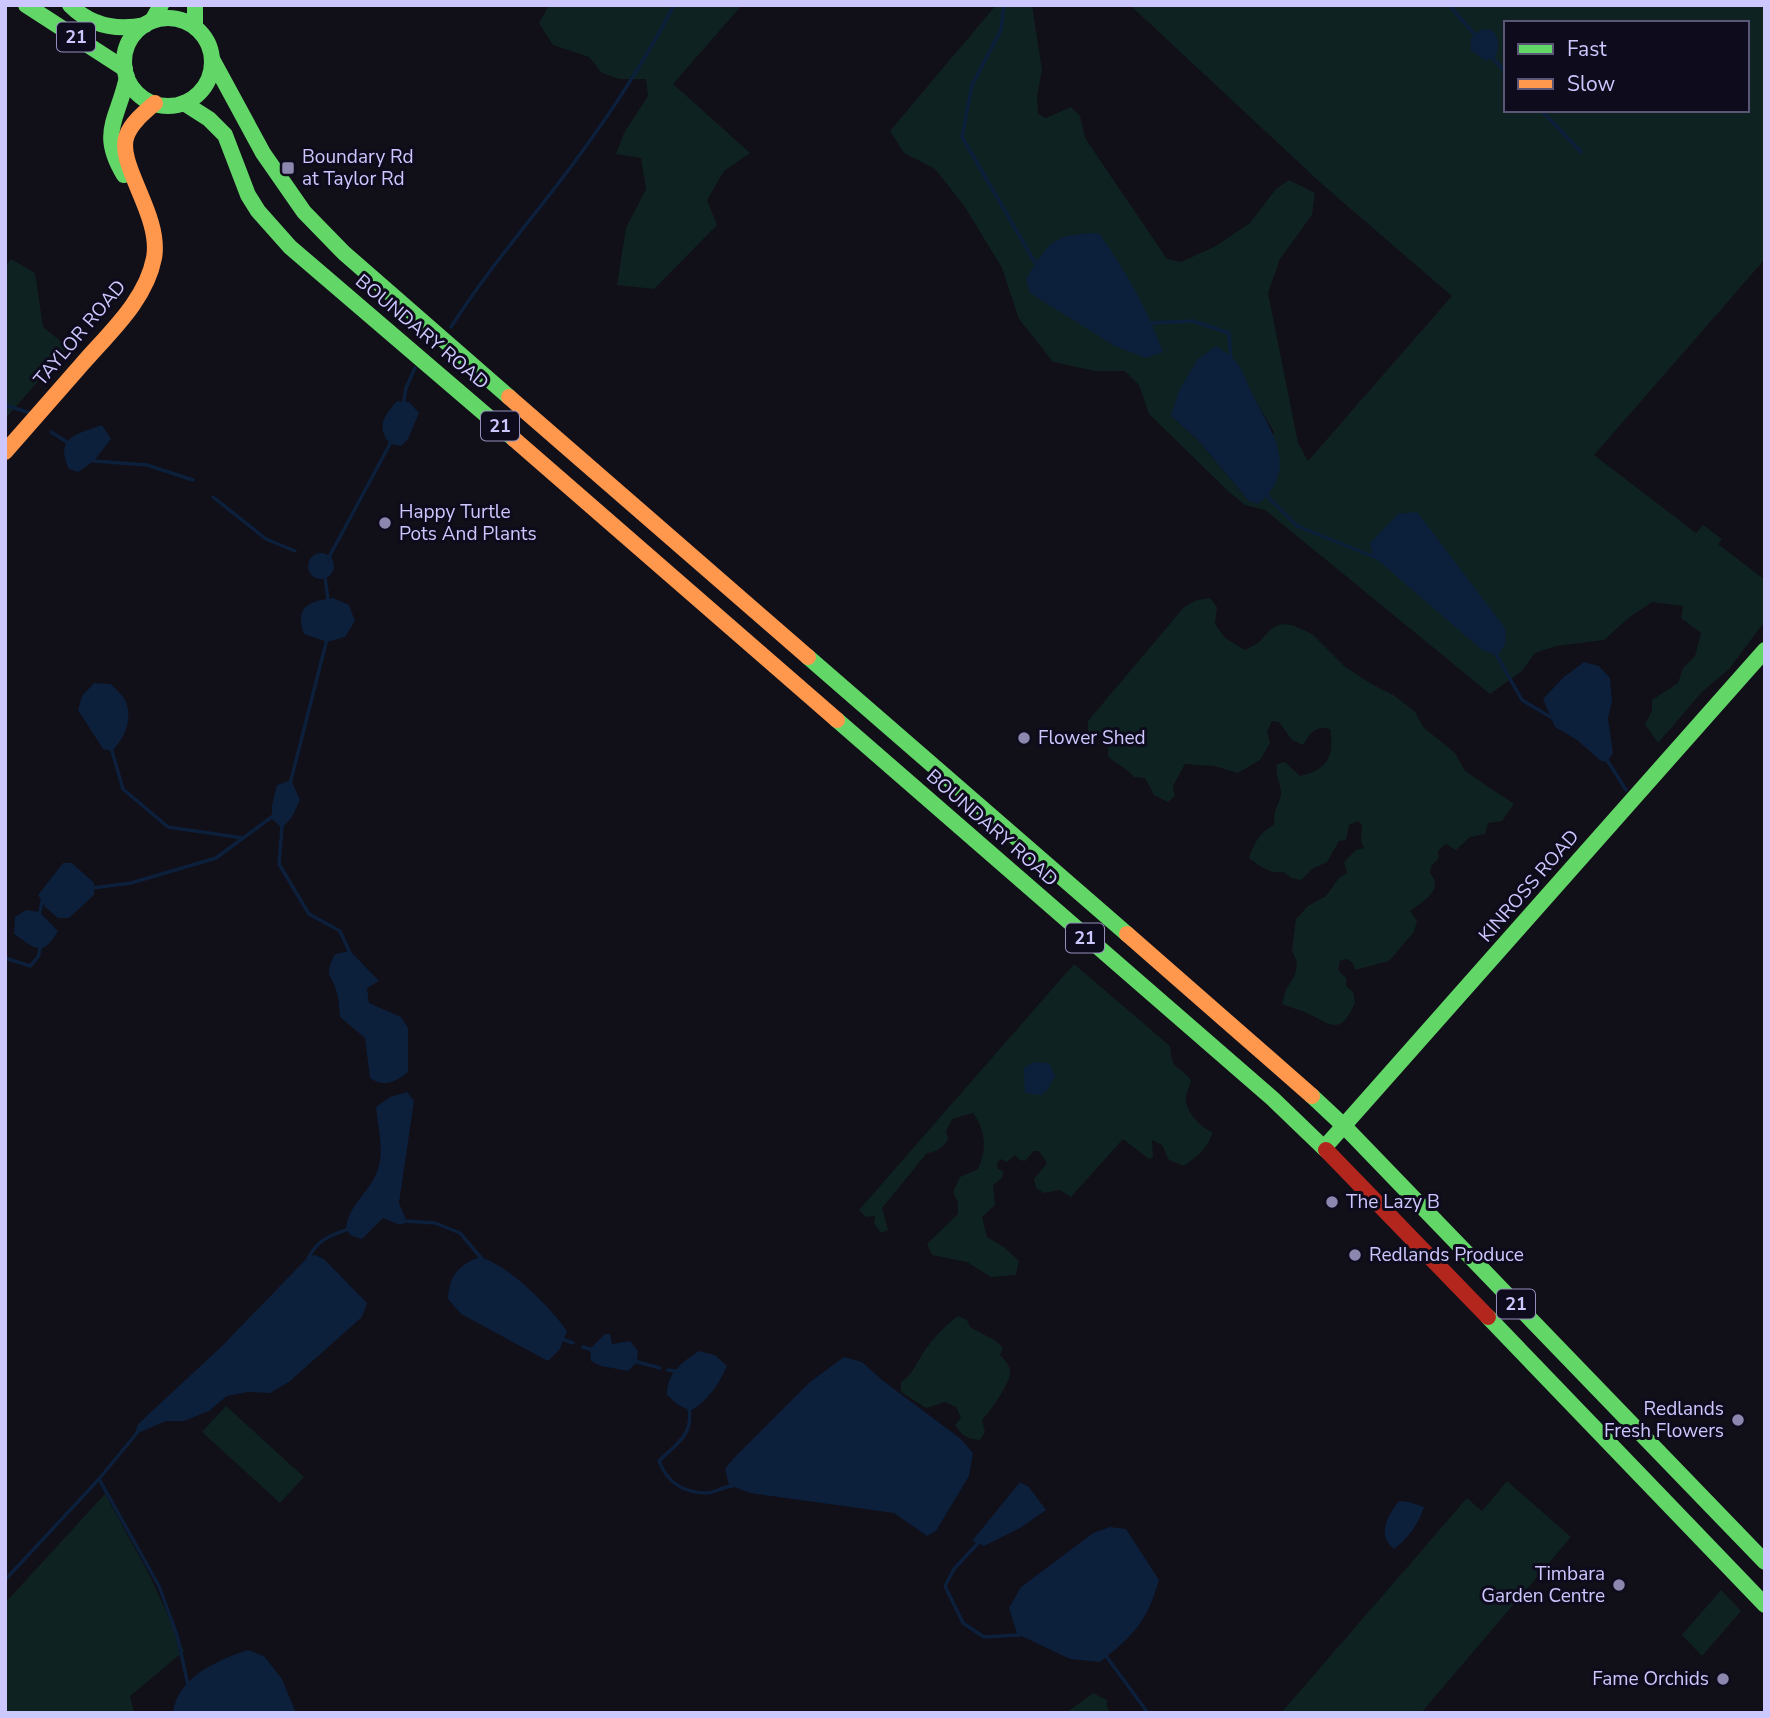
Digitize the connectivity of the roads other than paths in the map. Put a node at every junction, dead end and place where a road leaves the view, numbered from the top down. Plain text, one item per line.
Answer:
1 (26, 5) edge
2 (70, 5) edge
3 (161, 5) edge
4 (195, 5) edge
5 (149, 23) junction
6 (195, 27) junction
7 (212, 59) junction
8 (126, 73) junction
9 (155, 103) junction
10 (184, 103) junction
11 (155, 227) junction
12 (5, 452) edge
13 (1765, 650) edge
14 (1344, 1126) junction
15 (1324, 1148) junction
16 (1765, 1562) edge
17 (1765, 1605) edge

1 - 8 main road, 21
2 - 5 main road, 21
3 - 5 main road
4 - 6 main road
5 - 6 main road, 21
5 - 8 main road
6 - 7 main road, 21
7 - 10 main road
7 - 14 main road, BOUNDARY ROAD / 21
8 - 9 main road, 21
8 - 11 main road, TAYLOR ROAD
9 - 10 main road
9 - 11 main road, TAYLOR ROAD
10 - 15 main road, BOUNDARY ROAD / 21
11 - 12 main road, TAYLOR ROAD
13 - 14 main road, KINROSS ROAD
14 - 15 main road, KINROSS ROAD
14 - 16 main road, BOUNDARY ROAD / 21
15 - 17 main road, BOUNDARY ROAD / 21

